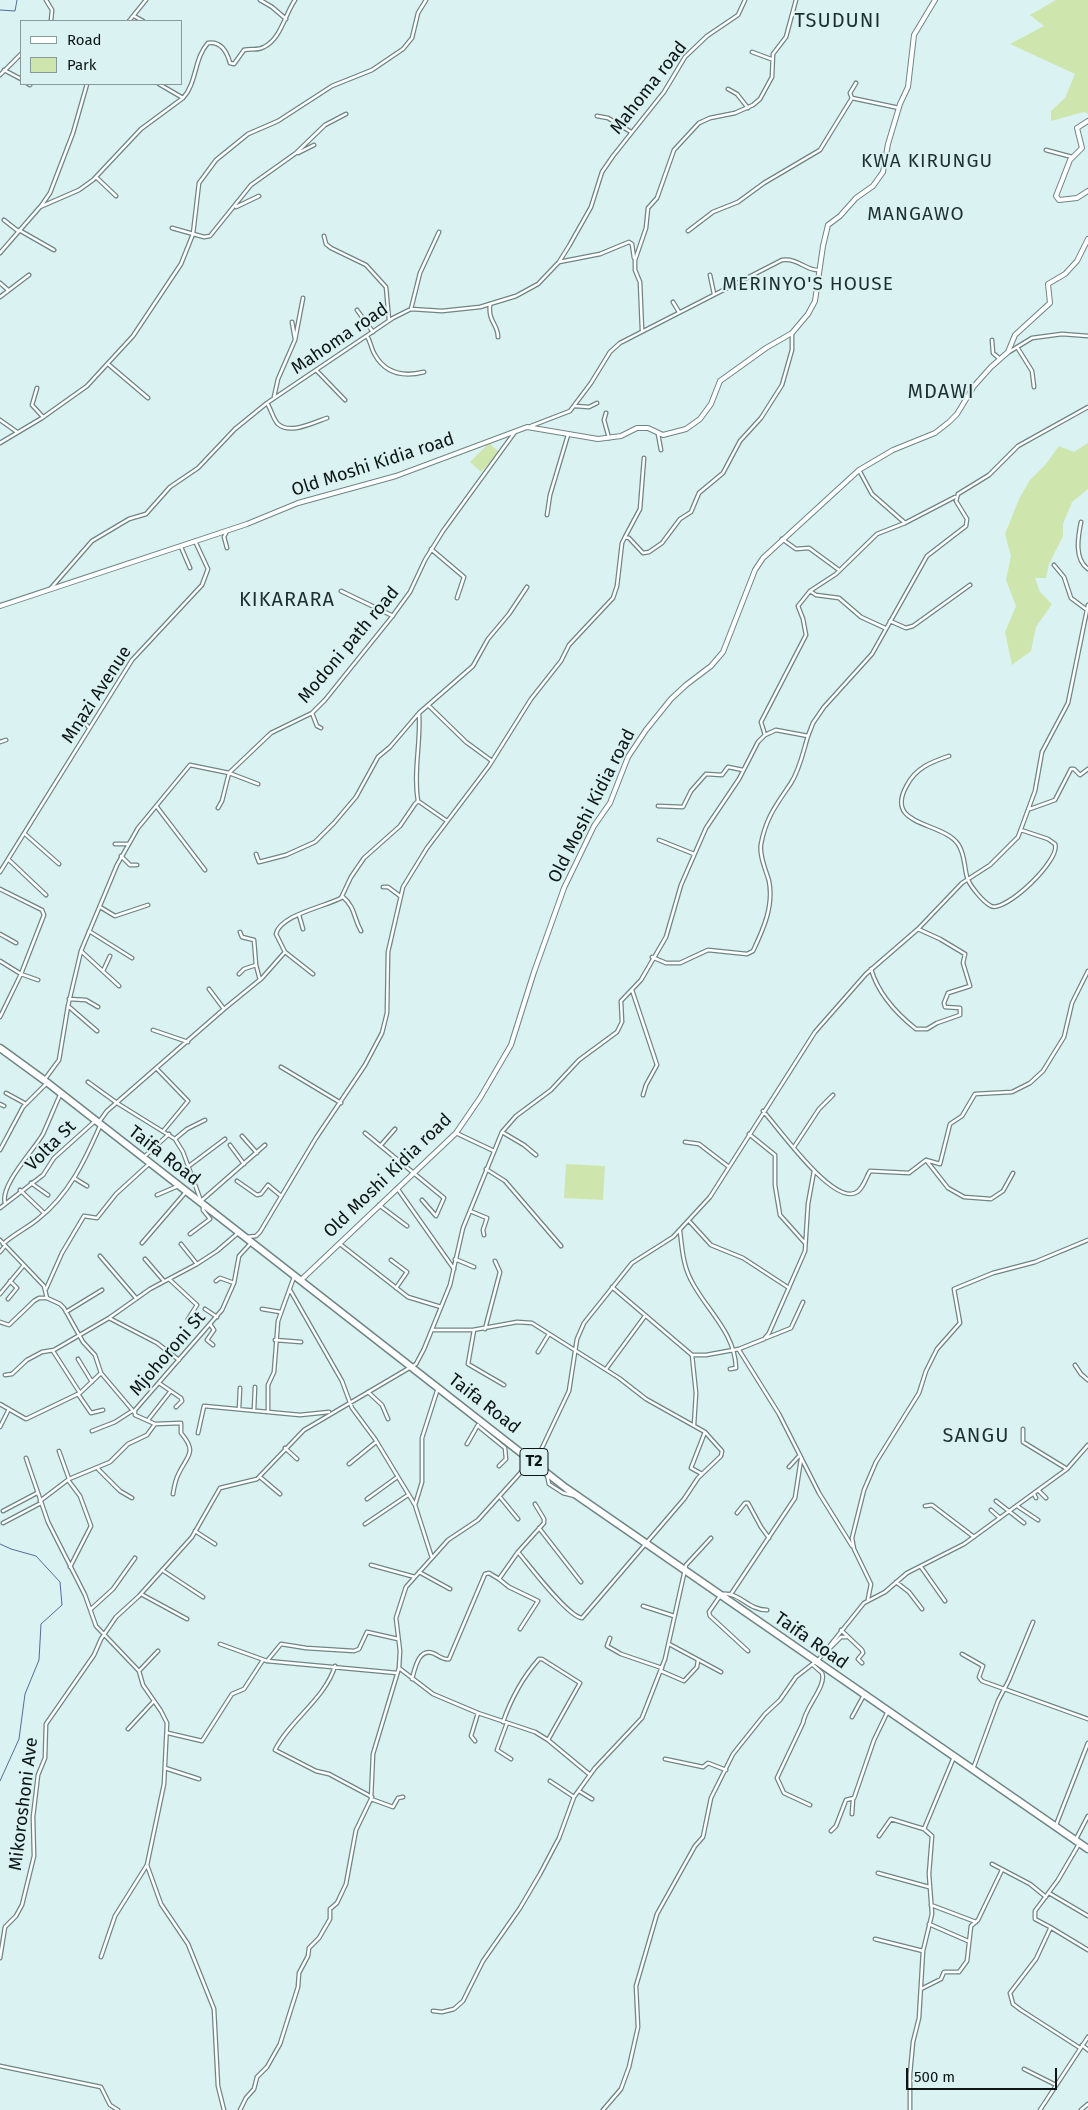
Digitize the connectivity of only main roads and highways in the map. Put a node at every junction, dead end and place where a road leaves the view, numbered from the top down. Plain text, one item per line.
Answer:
1 (0, 1048) edge
2 (1088, 1849) edge

1 - 2 highway, Taifa Road / T2

